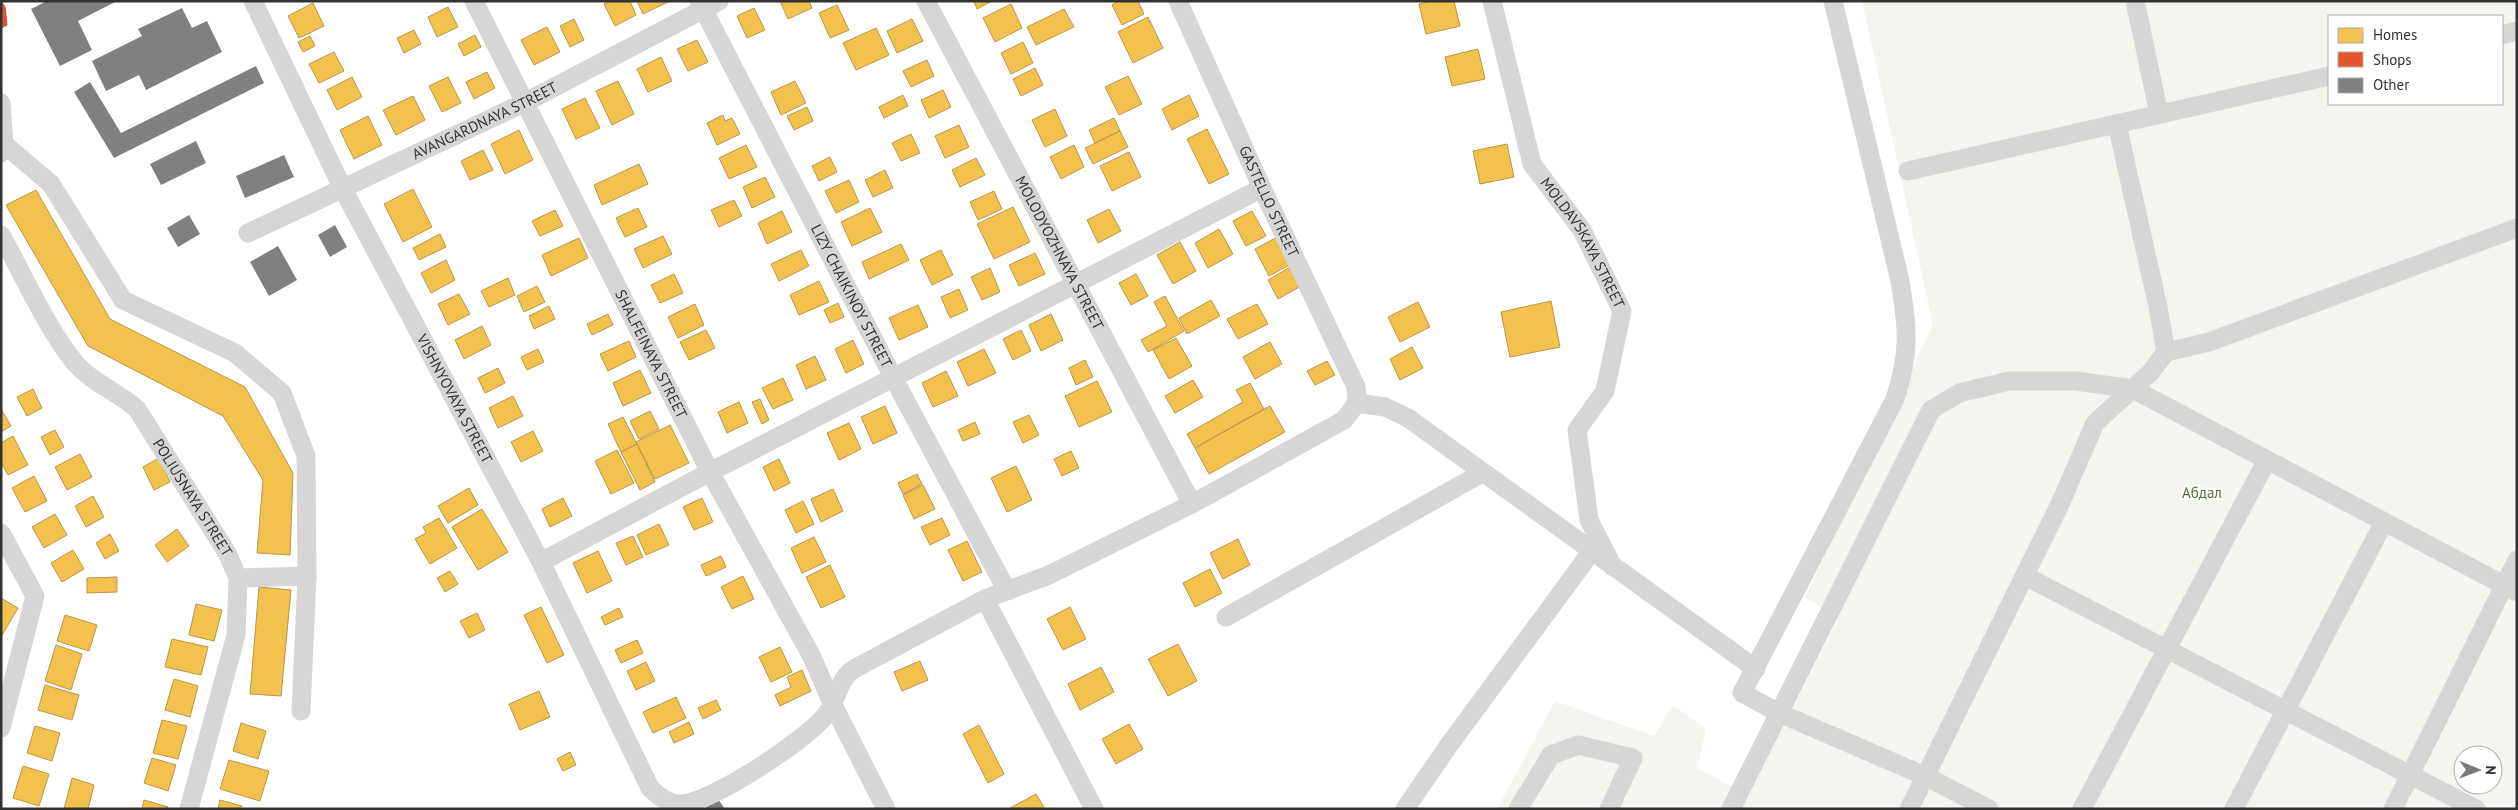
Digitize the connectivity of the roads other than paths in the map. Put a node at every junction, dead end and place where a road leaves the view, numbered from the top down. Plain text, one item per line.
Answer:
1 (253, 1) edge
2 (474, 1) edge
3 (926, 1) edge
4 (1178, 1) edge
5 (1492, 1) edge
6 (1833, 1) edge
7 (2135, 1) edge
8 (707, 4) edge
9 (2517, 31) edge
10 (2503, 35) edge
11 (2328, 76) edge
12 (526, 102) junction
13 (1, 103) edge
14 (2159, 114) junction
15 (2117, 124) junction
16 (3, 148) edge
17 (1908, 171) dead end
18 (1262, 188) junction
19 (343, 189) junction
20 (2517, 228) edge
21 (248, 233) dead end
22 (1, 236) edge
23 (1078, 285) junction
24 (2166, 352) junction
25 (893, 377) junction
26 (2133, 389) junction
27 (1356, 403) junction
28 (2267, 460) junction
29 (710, 472) junction
30 (1482, 472) junction
31 (1192, 504) junction
32 (2384, 522) junction
33 (1, 533) edge
34 (1592, 551) junction
35 (8, 556) edge
36 (2517, 560) edge
37 (541, 562) junction
38 (1613, 567) junction
39 (307, 576) junction
40 (2025, 576) junction
41 (238, 578) junction
42 (2511, 589) edge
43 (1007, 591) junction
44 (985, 599) junction
45 (1226, 617) dead end
46 (2166, 649) junction
47 (1756, 669) junction
48 (833, 705) junction
49 (2285, 710) junction
50 (300, 711) dead end
51 (1779, 712) junction
52 (1, 728) edge
53 (2410, 774) junction
54 (1925, 776) junction
55 (189, 809) edge
56 (886, 809) edge
57 (1094, 809) edge
58 (1405, 809) edge
59 (1518, 809) edge
60 (1609, 809) edge
61 (1731, 809) edge
62 (1909, 809) edge
63 (1989, 809) edge
64 (2082, 809) edge
65 (2234, 809) edge
66 (2393, 809) edge
67 (2476, 809) edge

1 - 19 street, VISHNYOVAYA STREET
2 - 12 street, SHALFEINAYA STREET
3 - 23 street, MOLODYOZHNAYA STREET
4 - 18 street, GASTELLO STREET
5 - 38 street, MOLDAVSKAYA STREET
6 - 47 street
7 - 14 street
8 - 12 street, AVANGARDNAYA STREET
8 - 25 street, LIZY CHAIKINOY STREET
9 - 10 street
11 - 14 street
12 - 19 street, AVANGARDNAYA STREET
12 - 29 street, SHALFEINAYA STREET
13 - 16 street
14 - 15 street
15 - 17 street
15 - 24 street
16 - 39 street
18 - 23 street
18 - 27 street, GASTELLO STREET
19 - 21 street, AVANGARDNAYA STREET
19 - 37 street, VISHNYOVAYA STREET
20 - 24 street
22 - 41 street, POLIUSNAYA STREET
23 - 25 street
23 - 31 street, MOLODYOZHNAYA STREET
24 - 26 street
25 - 29 street
25 - 43 street, LIZY CHAIKINOY STREET
26 - 28 street
26 - 40 street
26 - 51 street
27 - 30 street
27 - 31 street
28 - 32 street
28 - 46 street
29 - 37 street
29 - 48 street, SHALFEINAYA STREET
30 - 34 street
30 - 45 street
31 - 43 street
32 - 42 street
32 - 49 street
33 - 35 street
34 - 38 street
34 - 58 street
35 - 52 street
36 - 42 street
37 - 48 street, VISHNYOVAYA STREET
38 - 47 street
39 - 41 street
39 - 50 street
40 - 46 street
40 - 54 street
41 - 55 street, POLIUSNAYA STREET
42 - 53 street
43 - 44 street
44 - 48 street
44 - 57 street
46 - 49 street
46 - 64 street
47 - 51 street
48 - 56 street, SHALFEINAYA STREET
49 - 53 street
49 - 65 street
51 - 54 street
51 - 61 street
53 - 66 street
53 - 67 street
54 - 62 street
54 - 63 street
59 - 60 street

